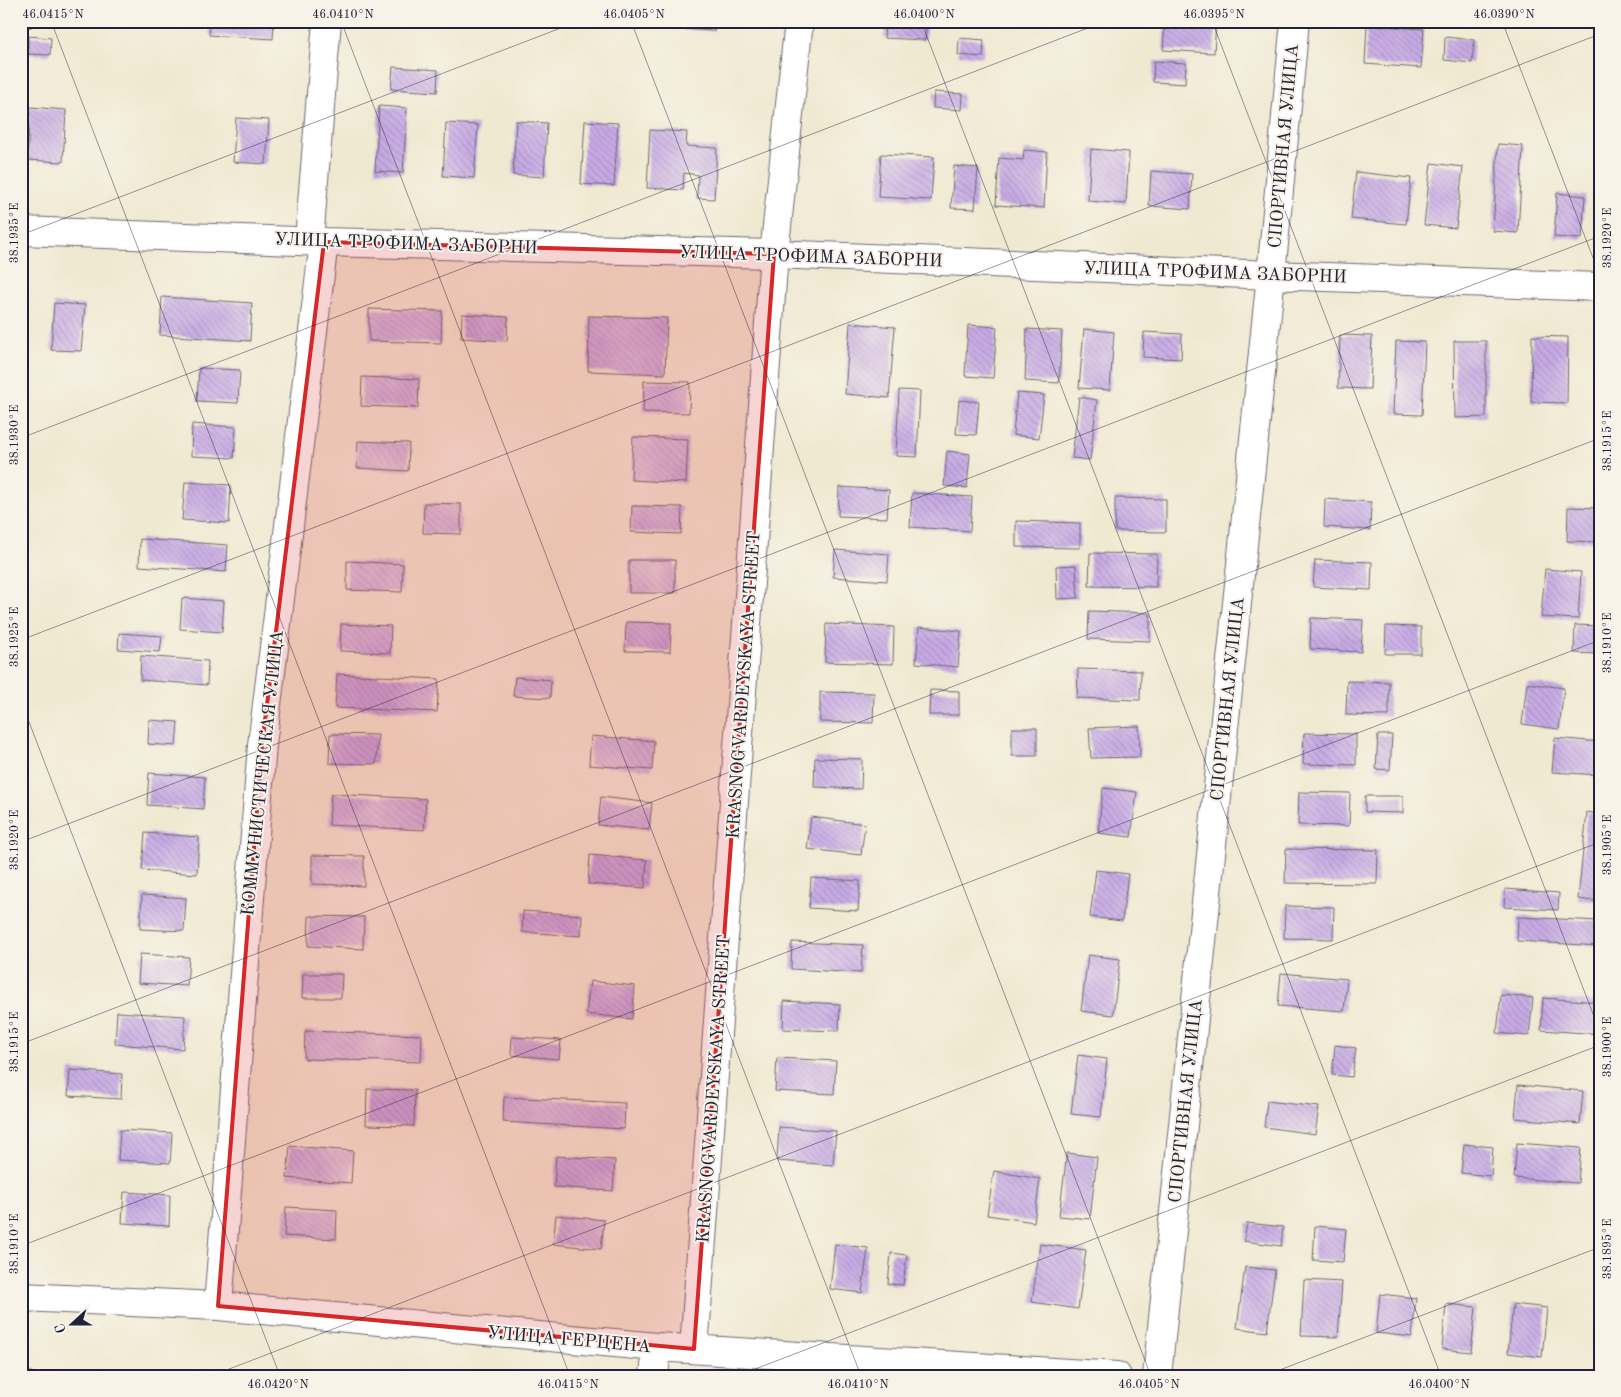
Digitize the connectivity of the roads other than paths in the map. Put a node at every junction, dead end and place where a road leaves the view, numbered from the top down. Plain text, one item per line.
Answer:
1 (327, 21) edge
2 (799, 21) edge
3 (1295, 21) edge
4 (21, 231) edge
5 (317, 241) junction
6 (774, 254) junction
7 (1271, 275) junction
8 (1600, 287) edge
9 (21, 1297) edge
10 (218, 1306) junction
11 (656, 1347) junction
12 (694, 1349) junction
13 (654, 1376) edge
14 (1117, 1376) edge
15 (1157, 1376) edge

1 - 5 street, КОММУНИСТИЧЕСКАЯ УЛИЦА
2 - 6 street, KRASNOGVARDEYSKAYA STREET
3 - 7 street, СПОРТИВНАЯ УЛИЦА
4 - 5 street, УЛИЦА ТРОФИМА ЗАБОРНИ
5 - 6 street, УЛИЦА ТРОФИМА ЗАБОРНИ
5 - 10 street, КОММУНИСТИЧЕСКАЯ УЛИЦА
6 - 7 street, УЛИЦА ТРОФИМА ЗАБОРНИ
6 - 12 street, KRASNOGVARDEYSKAYA STREET
7 - 8 street, УЛИЦА ТРОФИМА ЗАБОРНИ
7 - 15 street, СПОРТИВНАЯ УЛИЦА
9 - 10 street, УЛИЦА ГЕРЦЕНА
10 - 11 street, УЛИЦА ГЕРЦЕНА
11 - 12 street, УЛИЦА ГЕРЦЕНА
11 - 13 street
12 - 14 street, УЛИЦА ГЕРЦЕНА

